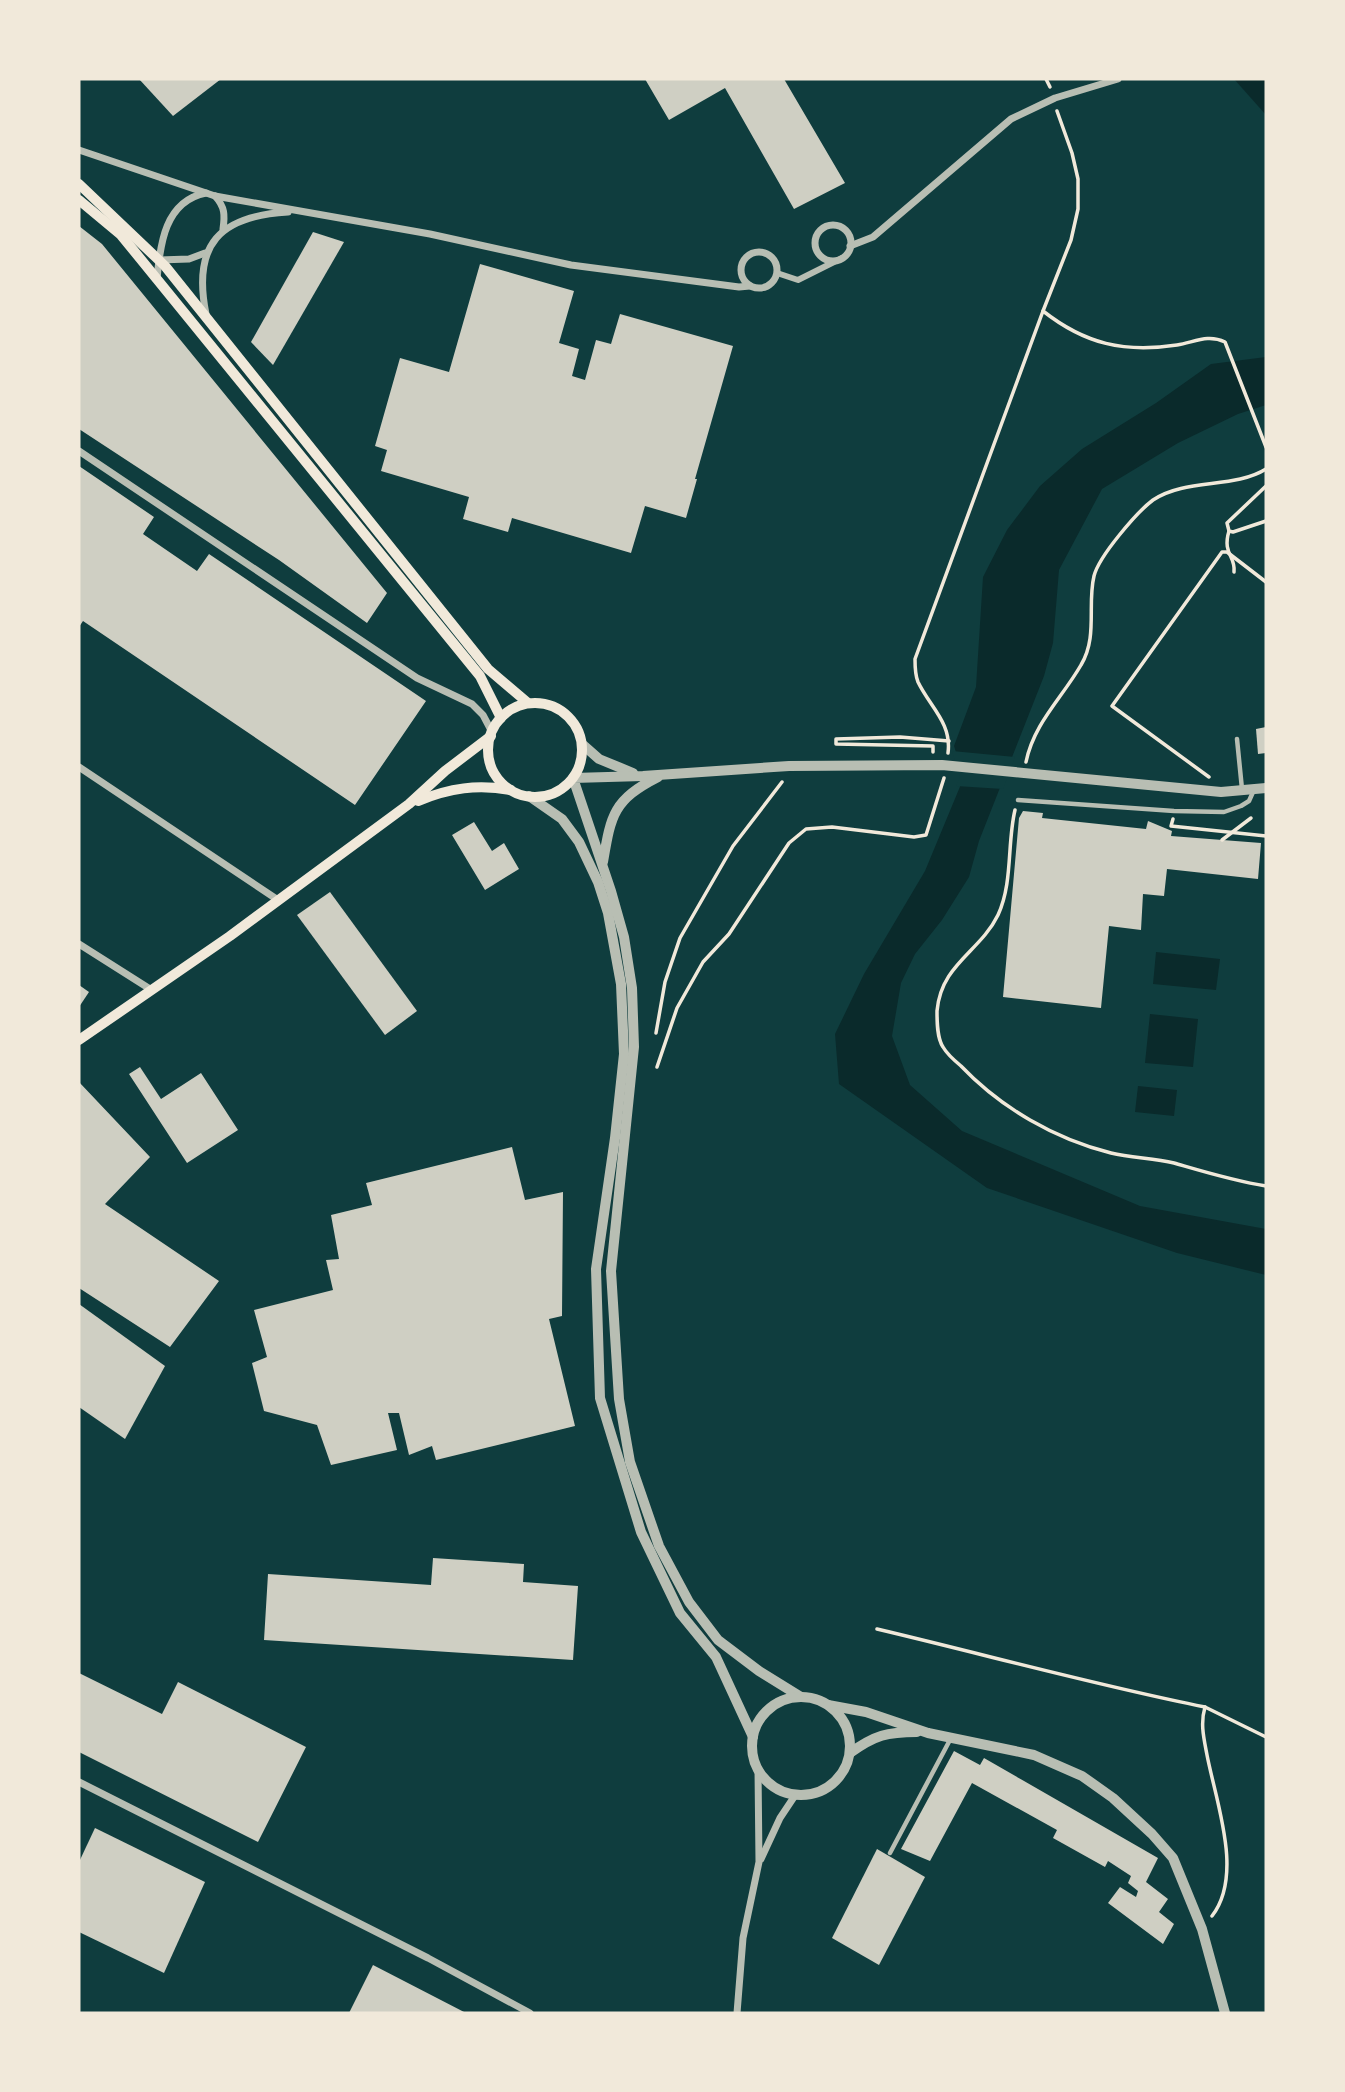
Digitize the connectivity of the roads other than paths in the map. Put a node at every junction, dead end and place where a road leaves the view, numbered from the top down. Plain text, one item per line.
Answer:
1 (1118, 79) edge
2 (79, 150) edge
3 (79, 184) edge
4 (211, 194) junction
5 (79, 200) edge
6 (303, 211) junction
7 (223, 229) junction
8 (850, 246) junction
9 (133, 250) junction
10 (205, 253) junction
11 (842, 258) junction
12 (159, 260) junction
13 (741, 271) junction
14 (777, 273) junction
15 (157, 279) junction
16 (720, 284) junction
17 (750, 286) junction
18 (206, 317) junction
19 (79, 451) edge
20 (528, 703) junction
21 (501, 718) junction
22 (491, 734) junction
23 (1237, 739) dead end
24 (582, 744) junction
25 (79, 767) edge
26 (662, 775) junction
27 (643, 776) junction
28 (573, 778) junction
29 (1266, 788) edge
30 (1255, 789) junction
31 (512, 790) junction
32 (1242, 790) junction
33 (529, 796) junction
34 (1018, 800) road end
35 (408, 804) junction
36 (602, 866) junction
37 (278, 900) junction
38 (79, 944) edge
39 (149, 989) junction
40 (79, 1040) edge
41 (801, 1697) junction
42 (828, 1705) junction
43 (928, 1733) junction
44 (753, 1737) junction
45 (951, 1738) junction
46 (850, 1753) junction
47 (758, 1769) junction
48 (79, 1782) edge
49 (796, 1794) junction
50 (890, 1853) dead end
51 (759, 1862) junction
52 (530, 2013) edge
53 (737, 2013) edge
54 (1225, 2013) edge

1 - 8 street
2 - 4 street
3 - 12 main road
4 - 6 street
4 - 7 street
4 - 12 street
5 - 9 main road
6 - 7 street
6 - 16 street
7 - 10 street
8 - 11 street
8 - 11 street
9 - 12 street
9 - 15 main road
10 - 12 street
10 - 18 street
11 - 14 street
12 - 15 street
12 - 18 main road
13 - 14 street
13 - 16 street
13 - 17 street
14 - 17 street
15 - 21 main road
16 - 17 street
18 - 20 main road
19 - 22 street
20 - 21 main road
20 - 24 main road
21 - 22 main road
22 - 31 main road
22 - 35 main road
23 - 32 lane
24 - 27 street
24 - 28 main road
25 - 37 street
26 - 27 street
26 - 32 street
26 - 36 street
27 - 28 street
28 - 33 main road
28 - 36 street
29 - 30 street
30 - 32 street
30 - 34 lane
31 - 33 main road
31 - 35 main road
33 - 44 street
35 - 37 main road
36 - 41 street
37 - 39 main road
38 - 39 street
39 - 40 main road
41 - 42 street
41 - 44 street
42 - 43 street
42 - 46 street
43 - 45 street
43 - 46 street
44 - 47 street
45 - 50 lane
45 - 54 street
46 - 49 street
47 - 49 street
47 - 51 street
48 - 52 street
49 - 51 street
51 - 53 street

